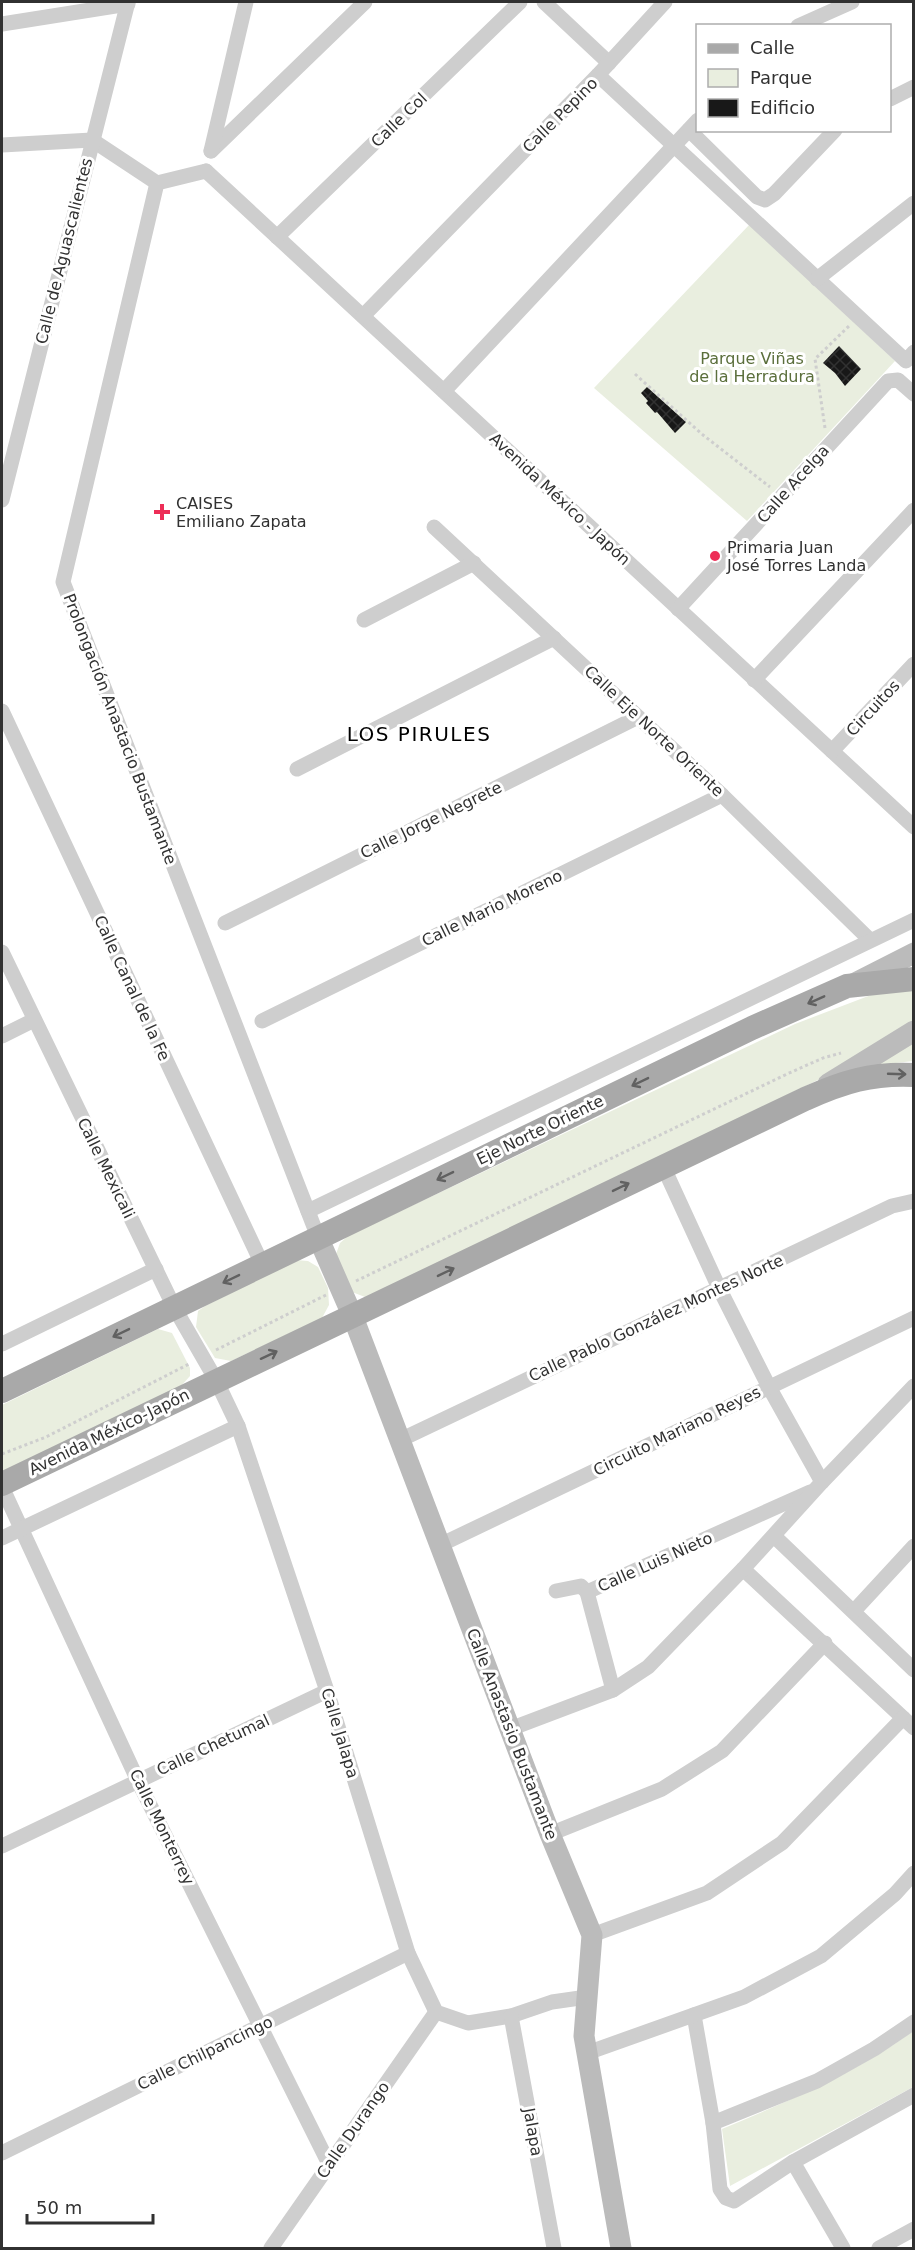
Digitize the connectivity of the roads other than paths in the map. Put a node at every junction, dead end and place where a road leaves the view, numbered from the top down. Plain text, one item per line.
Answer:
1 (246, 2) edge
2 (364, 2) edge
3 (544, 2) edge
4 (665, 2) edge
5 (852, 2) edge
6 (128, 3) edge
7 (510, 5) edge
8 (2, 20) edge
9 (802, 24) edge
10 (609, 63) junction
11 (598, 75) junction
12 (914, 87) edge
13 (891, 98) edge
14 (693, 125) edge
15 (699, 132) edge
16 (833, 132) edge
17 (92, 140) junction
18 (2, 145) edge
19 (676, 146) junction
20 (211, 151) junction
21 (206, 171) junction
22 (157, 183) junction
23 (914, 202) edge
24 (277, 237) junction
25 (817, 279) junction
26 (363, 316) junction
27 (914, 352) edge
28 (444, 392) junction
29 (914, 393) edge
30 (2, 500) edge
31 (914, 510) edge
32 (434, 526) dead end
33 (474, 563) junction
34 (678, 609) junction
35 (364, 620) dead end
36 (554, 638) junction
37 (914, 664) edge
38 (754, 680) junction
39 (2, 711) edge
40 (638, 717) junction
41 (832, 752) junction
42 (297, 769) dead end
43 (722, 795) junction
44 (912, 824) edge
45 (914, 920) edge
46 (225, 922) dead end
47 (870, 940) junction
48 (2, 952) edge
49 (914, 952) edge
50 (914, 979) edge
51 (847, 986) junction
52 (34, 1020) junction
53 (262, 1021) dead end
54 (914, 1031) edge
55 (2, 1036) edge
56 (914, 1075) edge
57 (805, 1099) junction
58 (663, 1167) junction
59 (914, 1201) edge
60 (308, 1211) junction
61 (318, 1237) junction
62 (262, 1264) junction
63 (156, 1269) junction
64 (719, 1288) junction
65 (174, 1307) junction
66 (352, 1317) junction
67 (914, 1318) edge
68 (2, 1344) edge
69 (216, 1380) junction
70 (914, 1386) edge
71 (769, 1387) junction
72 (2, 1391) edge
73 (238, 1426) junction
74 (400, 1440) junction
75 (2, 1485) edge
76 (819, 1486) junction
77 (21, 1529) junction
78 (774, 1536) junction
79 (2, 1538) edge
80 (440, 1545) junction
81 (914, 1546) edge
82 (743, 1569) junction
83 (556, 1591) dead end
84 (587, 1593) junction
85 (854, 1611) junction
86 (825, 1643) junction
87 (914, 1670) edge
88 (613, 1690) junction
89 (327, 1691) junction
90 (908, 1723) edge
91 (510, 1729) junction
92 (138, 1780) junction
93 (550, 1834) junction
94 (2, 1846) edge
95 (914, 1873) edge
96 (592, 1935) junction
97 (408, 1953) junction
98 (587, 1996) junction
99 (436, 2012) junction
100 (694, 2015) junction
101 (511, 2016) junction
102 (914, 2022) edge
103 (260, 2025) junction
104 (587, 2054) junction
105 (914, 2095) edge
106 (713, 2123) junction
107 (2, 2152) edge
108 (793, 2162) junction
109 (329, 2164) junction
110 (914, 2229) edge
111 (271, 2248) edge
112 (554, 2248) edge
113 (621, 2248) edge
114 (843, 2248) edge
115 (879, 2248) edge

1 - 20 street
2 - 20 street
3 - 10 street
4 - 10 street
5 - 9 street
6 - 8 street
6 - 17 street, Calle de Aguascalientes
7 - 24 street, Calle Col
10 - 11 street
11 - 19 street, Calle Pepino
11 - 26 street, Calle Pepino
12 - 13 street
14 - 19 street
15 - 16 street
17 - 18 street
17 - 22 street
17 - 30 street, Calle de Aguascalientes
19 - 25 street, Calle Pepino
19 - 28 street
20 - 21 street
21 - 22 street
21 - 24 street, Avenida México - Japón
22 - 60 street, Prolongación Anastacio Bustamante
23 - 25 street
24 - 26 street, Avenida México - Japón
25 - 27 street, Calle Pepino
26 - 28 street, Avenida México - Japón
28 - 34 street, Avenida México - Japón
29 - 34 street, Calle Acelga
31 - 38 street
32 - 33 street, Calle Eje Norte Oriente
33 - 35 street
33 - 36 street, Calle Eje Norte Oriente
34 - 38 street, Avenida México - Japón
36 - 40 street, Calle Eje Norte Oriente
36 - 42 street
37 - 41 street, Circuitos
38 - 41 street, Avenida México - Japón
39 - 62 street, Calle Canal de la Fe
40 - 43 street, Calle Eje Norte Oriente
40 - 46 street, Calle Jorge Negrete
41 - 44 street, Avenida México - Japón
43 - 47 street, Calle Eje Norte Oriente
43 - 53 street, Calle Mario Moreno
45 - 47 street, Eje Norte Oriente
47 - 60 street, Eje Norte Oriente
48 - 52 street, Calle Mexicali
49 - 51 street
50 - 51 main road, Eje Norte Oriente
51 -> 61 main road, Eje Norte Oriente
52 - 55 street
52 - 63 street, Calle Mexicali
54 - 57 street
57 -> 56 main road
57 - 58 main road
58 - 64 street
66 -> 58 main road
59 - 64 street, Calle Pablo González Montes Norte
60 - 61 street, Prolongación Anastacio Bustamante
61 - 62 main road, Eje Norte Oriente
61 - 66 street, Calle Anastasio Bustamante
62 -> 65 main road, Eje Norte Oriente
63 - 65 street, Calle Mexicali
63 - 68 street
64 - 71 street
64 - 74 street, Calle Pablo González Montes Norte
65 - 69 street, Calle Mexicali
65 -> 72 main road
69 -> 66 main road
66 - 74 street, Calle Anastasio Bustamante
67 - 71 street, Circuito Mariano Reyes
69 - 73 street, Calle Jalapa
69 - 75 main road, Avenida México-Japón
70 - 76 street, Calle Luis Nieto
71 - 76 street
71 - 80 street, Circuito Mariano Reyes
73 - 77 street
73 - 89 street, Calle Jalapa
74 - 80 street, Calle Anastasio Bustamante
75 - 77 street, Calle Monterrey
76 - 78 street, Calle Luis Nieto
76 - 84 street, Calle Luis Nieto
77 - 79 street
77 - 92 street, Calle Monterrey
78 - 82 street, Calle Luis Nieto
78 - 85 street
80 - 91 street, Calle Anastasio Bustamante
81 - 85 street
82 - 86 street
82 - 88 street, Calle Luis Nieto
83 - 84 street
84 - 88 street, Calle Luis Nieto
85 - 87 street
86 - 90 street
86 - 93 street
88 - 91 street, Calle Luis Nieto
89 - 92 street, Calle Chetumal
89 - 97 street, Calle Jalapa
90 - 96 street
91 - 93 street, Calle Anastasio Bustamante
92 - 94 street, Calle Chetumal
92 - 103 street, Calle Monterrey
93 - 96 street, Calle Anastasio Bustamante
95 - 100 street
96 - 98 street, Calle Anastasio Bustamante
97 - 99 street, Calle Jalapa
97 - 103 street, Calle Chilpancingo
98 - 101 street
98 - 104 street, Calle Anastasio Bustamante
99 - 101 street
99 - 109 street, Calle Durango
100 - 104 street
100 - 106 street
101 - 112 street, Jalapa
102 - 106 street
103 - 107 street, Calle Chilpancingo
103 - 109 street, Calle Monterrey
104 - 113 street, Calle Anastasio Bustamante
105 - 108 street
106 - 108 street
108 - 114 street
109 - 111 street, Calle Durango
110 - 115 street

